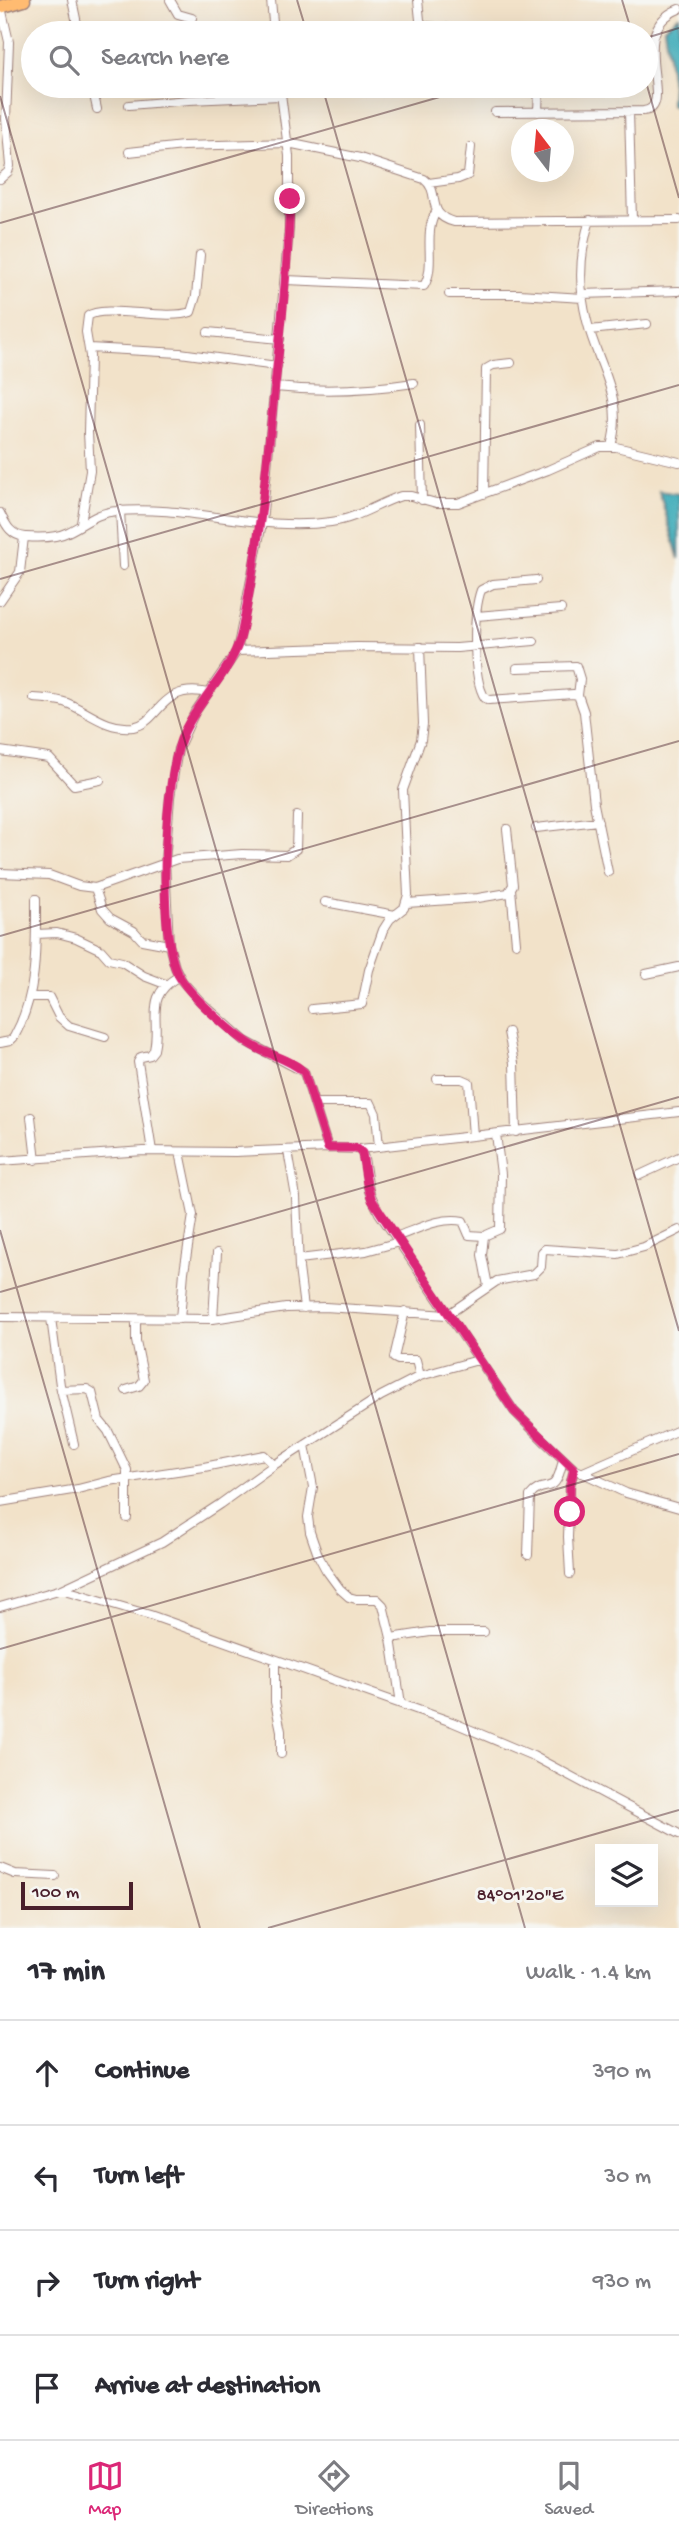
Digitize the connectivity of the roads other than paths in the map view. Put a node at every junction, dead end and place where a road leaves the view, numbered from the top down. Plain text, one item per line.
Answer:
1 (24, 0) edge
2 (72, 0) edge
3 (170, 0) edge
4 (271, 0) edge
5 (418, 0) edge
6 (1, 7) edge
7 (679, 9) edge
8 (192, 18) dead end
9 (76, 21) edge
10 (273, 21) edge
11 (420, 21) edge
12 (658, 29) edge
13 (658, 57) edge
14 (95, 98) edge
15 (213, 98) edge
16 (281, 98) edge
17 (539, 98) edge
18 (129, 105) dead end
19 (97, 108) dead end
20 (629, 111) junction
21 (495, 112) dead end
22 (538, 112) junction
23 (288, 142) junction
24 (471, 147) dead end
25 (129, 152) dead end
26 (0, 179) edge
27 (429, 183) junction
28 (436, 212) junction
29 (590, 220) junction
30 (632, 220) junction
31 (679, 220) edge
32 (200, 255) dead end
33 (286, 280) junction
34 (679, 290) edge
35 (450, 294) dead end
36 (582, 296) junction
37 (647, 324) dead end
38 (590, 330) junction
39 (208, 332) dead end
40 (280, 338) junction
41 (89, 348) junction
42 (510, 363) dead end
43 (277, 366) junction
44 (415, 383) dead end
45 (275, 387) junction
46 (420, 425) dead end
47 (614, 446) junction
48 (679, 462) edge
49 (484, 494) junction
50 (422, 500) junction
51 (120, 510) junction
52 (0, 513) edge
53 (81, 523) junction
54 (262, 523) junction
55 (24, 537) junction
56 (123, 566) dead end
57 (536, 580) dead end
58 (0, 586) edge
59 (10, 587) junction
60 (0, 601) edge
61 (561, 609) dead end
62 (477, 616) junction
63 (534, 641) dead end
64 (420, 647) junction
65 (476, 647) junction
66 (237, 651) junction
67 (517, 668) dead end
68 (208, 693) junction
69 (578, 695) junction
70 (34, 698) dead end
71 (0, 751) edge
72 (100, 780) dead end
73 (297, 816) dead end
74 (598, 821) junction
75 (536, 828) dead end
76 (507, 829) dead end
77 (165, 862) junction
78 (608, 872) dead end
79 (0, 873) edge
80 (95, 888) junction
81 (511, 890) junction
82 (36, 900) dead end
83 (325, 902) dead end
84 (407, 903) junction
85 (395, 915) junction
86 (36, 933) junction
87 (516, 943) dead end
88 (169, 945) junction
89 (679, 967) edge
90 (646, 974) dead end
91 (179, 975) junction
92 (165, 984) junction
93 (30, 996) junction
94 (312, 1009) dead end
95 (508, 1032) dead end
96 (105, 1037) dead end
97 (0, 1043) edge
98 (437, 1079) dead end
99 (316, 1103) junction
100 (679, 1112) edge
101 (31, 1117) dead end
102 (516, 1132) junction
103 (496, 1134) junction
104 (473, 1136) junction
105 (379, 1147) junction
106 (328, 1148) junction
107 (360, 1149) junction
108 (152, 1151) junction
109 (288, 1151) junction
110 (180, 1152) junction
111 (679, 1157) edge
112 (36, 1160) junction
113 (0, 1161) edge
114 (640, 1175) dead end
115 (679, 1230) edge
116 (484, 1236) junction
117 (397, 1240) junction
118 (217, 1253) dead end
119 (299, 1259) junction
120 (488, 1286) junction
121 (304, 1308) junction
122 (405, 1311) junction
123 (447, 1315) junction
124 (0, 1317) edge
125 (51, 1318) junction
126 (180, 1319) junction
127 (212, 1319) junction
128 (136, 1320) junction
129 (478, 1360) junction
130 (420, 1376) junction
131 (61, 1390) junction
132 (126, 1390) dead end
133 (679, 1430) edge
134 (74, 1444) dead end
135 (305, 1445) junction
136 (563, 1459) junction
137 (274, 1465) junction
138 (578, 1471) junction
139 (129, 1479) junction
140 (0, 1502) edge
141 (679, 1508) edge
142 (127, 1518) dead end
143 (528, 1555) dead end
144 (570, 1574) dead end
145 (61, 1589) junction
146 (0, 1607) edge
147 (484, 1632) dead end
148 (391, 1638) junction
149 (275, 1660) junction
150 (401, 1704) junction
151 (281, 1754) dead end
152 (679, 1834) edge
153 (0, 1868) edge
154 (55, 1876) dead end

1 - 6 highway
2 - 9 street
3 - 8 street
4 - 10 street
5 - 11 street
6 - 26 street
7 - 12 street
13 - 20 street
14 - 19 street
15 - 18 street
16 - 23 street
17 - 22 street
20 - 22 street
20 - 30 street
21 - 22 street
23 - 25 street
23 - 27 street
23 - 33 street
24 - 27 street
27 - 28 street
28 - 29 street
28 - 33 street
29 - 30 street
29 - 36 street
30 - 31 street
32 - 41 street
33 - 40 street
34 - 36 street
35 - 36 street
36 - 38 street
37 - 38 street
38 - 47 street
39 - 40 street
40 - 43 street
41 - 43 street
41 - 53 street
42 - 49 street
43 - 45 street
44 - 45 street
45 - 54 street
46 - 50 street
47 - 48 street
47 - 49 street
49 - 50 street
50 - 54 street
51 - 53 street
51 - 54 street
51 - 56 street
52 - 55 street
53 - 55 street
54 - 66 street
55 - 59 street
57 - 62 street
58 - 59 street
59 - 60 street
61 - 62 street
62 - 65 street
63 - 65 street
64 - 65 street
64 - 66 street
64 - 84 street
65 - 69 street
66 - 68 street
67 - 69 street
68 - 70 street
68 - 77 street
69 - 74 street
71 - 72 street
73 - 77 street
74 - 75 street
74 - 78 street
76 - 81 street
77 - 80 street
77 - 88 street
79 - 80 street
80 - 88 street
81 - 84 street
81 - 87 street
82 - 86 street
83 - 85 street
84 - 85 street
85 - 94 street
86 - 92 street
86 - 93 street
88 - 91 street
89 - 90 street
91 - 92 street
91 - 99 street
92 - 108 street
93 - 96 street
93 - 97 street
95 - 102 street
98 - 104 street
99 - 105 street
99 - 106 street
100 - 102 street
101 - 112 street
102 - 103 street
103 - 104 street
103 - 116 street
104 - 105 street
105 - 107 street
106 - 107 street
106 - 109 street
107 - 117 street
108 - 110 street
108 - 112 street
109 - 110 street
109 - 119 street
110 - 126 street
111 - 114 street
112 - 113 street
115 - 120 street
116 - 117 street
116 - 120 street
117 - 119 street
117 - 123 street
118 - 127 street
119 - 121 street
120 - 123 street
121 - 122 street
121 - 127 street
122 - 123 street
122 - 130 street
123 - 129 street
124 - 125 street
125 - 128 street
125 - 131 street
126 - 127 street
126 - 128 street
128 - 132 street
129 - 130 street
129 - 136 street
130 - 135 street
131 - 134 street
131 - 139 street
133 - 138 street
135 - 137 street
135 - 148 street
136 - 138 street
136 - 143 street
137 - 139 street
137 - 145 street
138 - 141 street
138 - 144 street
139 - 140 street
139 - 142 street
145 - 146 street
145 - 149 street
147 - 148 street
148 - 150 street
149 - 150 street
149 - 151 street
150 - 152 street
153 - 154 street

